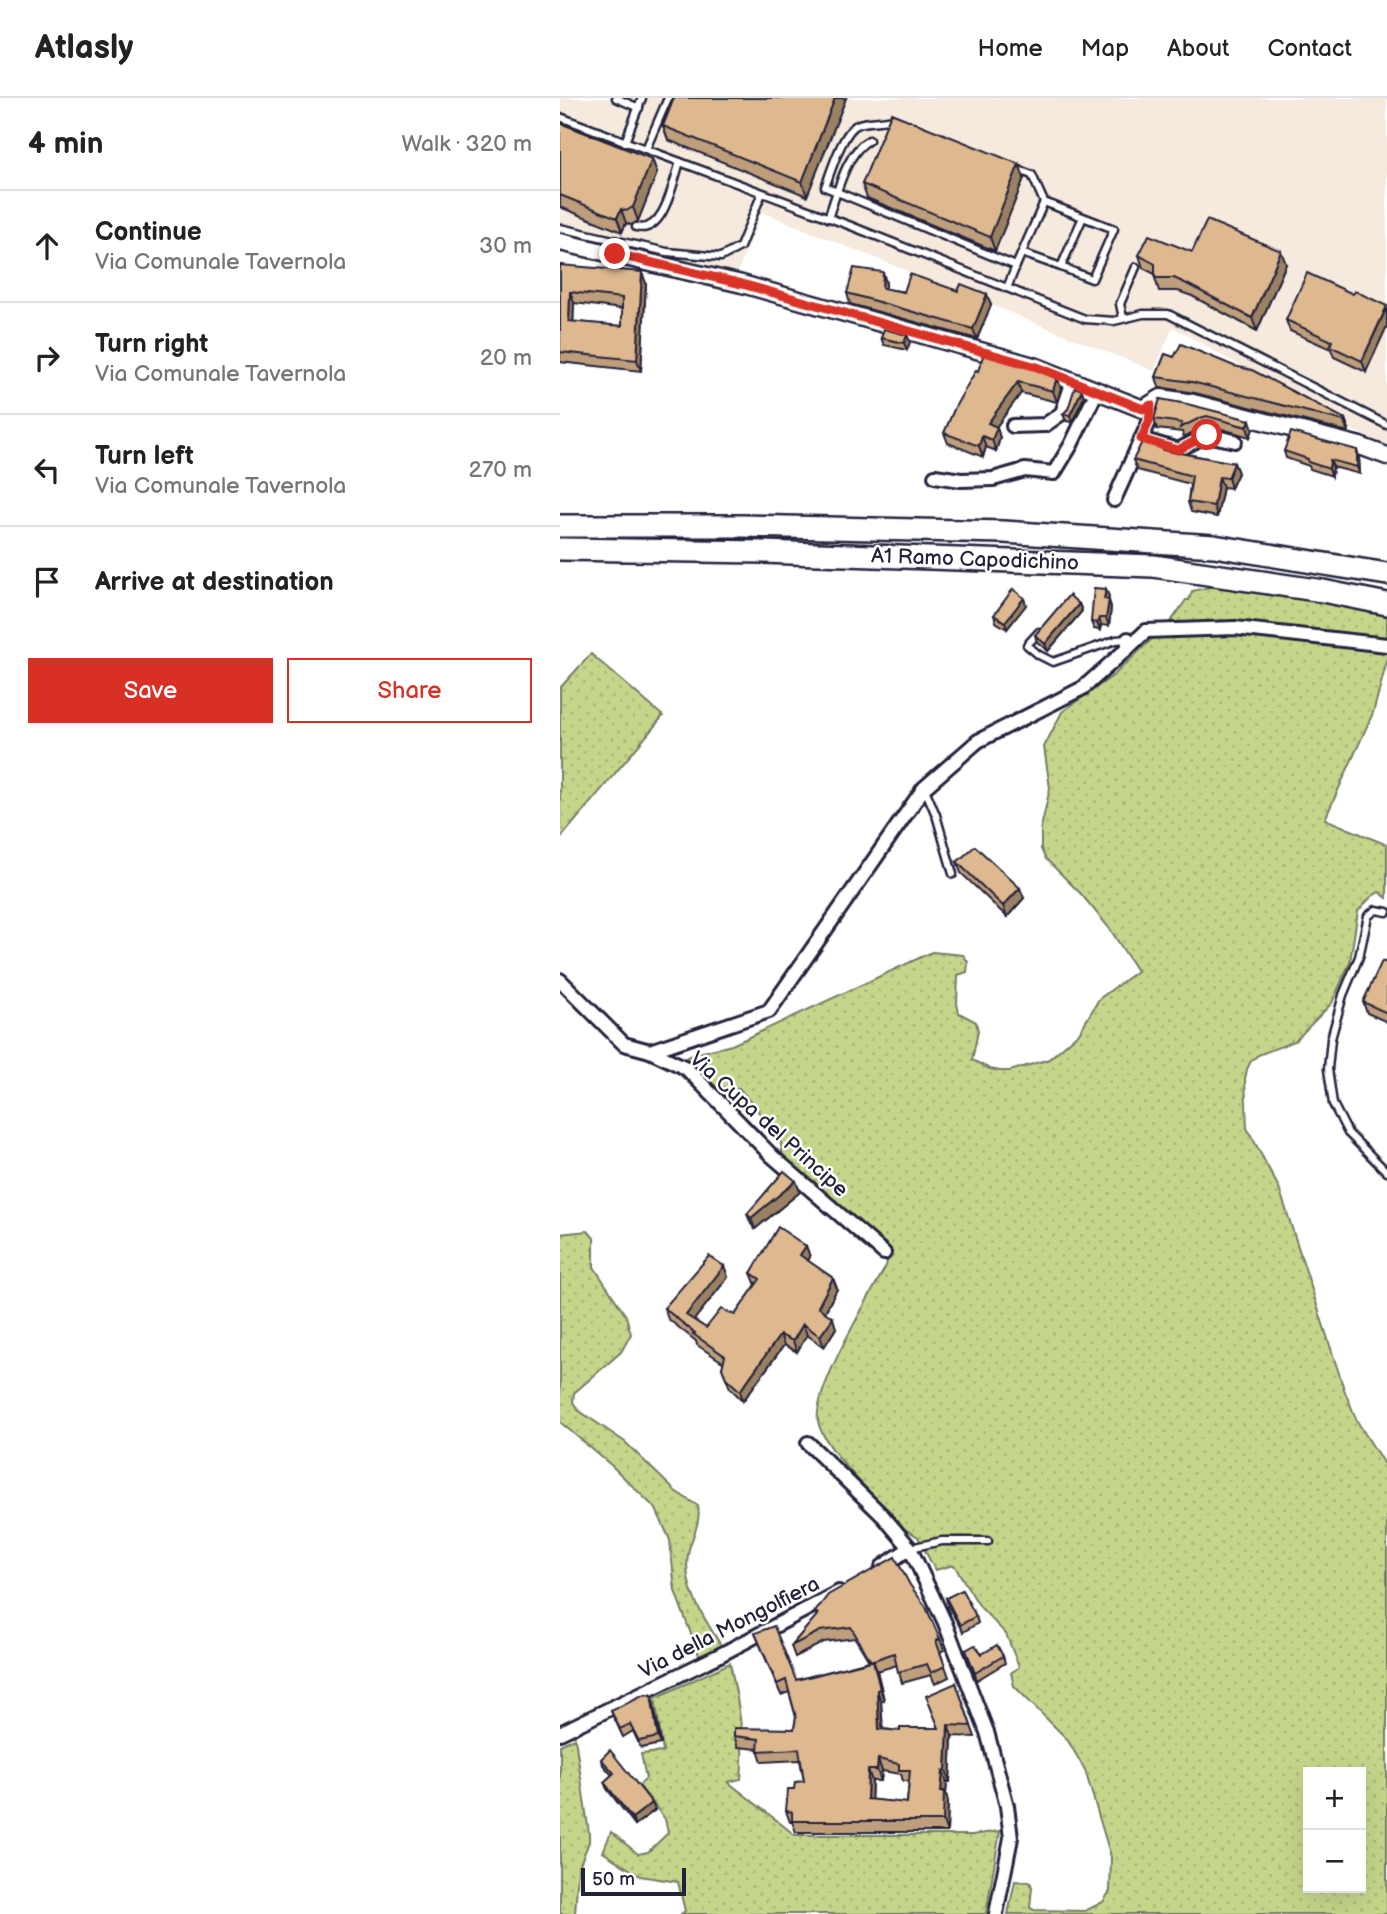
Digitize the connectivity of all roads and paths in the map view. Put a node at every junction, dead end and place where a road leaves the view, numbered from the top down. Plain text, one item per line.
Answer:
1 (615, 98) edge
2 (642, 98) edge
3 (668, 98) edge
4 (639, 108) junction
5 (560, 117) edge
6 (904, 124) edge
7 (869, 140) dead end
8 (625, 142) junction
9 (646, 149) junction
10 (680, 162) junction
11 (1006, 165) edge
12 (762, 193) junction
13 (838, 193) junction
14 (1044, 202) junction
15 (1083, 217) junction
16 (828, 218) junction
17 (636, 227) dead end
18 (560, 228) edge
19 (560, 242) edge
20 (1021, 253) junction
21 (1016, 266) junction
22 (1061, 267) junction
23 (1136, 267) edge
24 (1007, 288) junction
25 (1123, 318) junction
26 (1073, 381) junction
27 (1097, 391) junction
28 (1151, 405) junction
29 (1387, 425) edge
30 (1013, 426) dead end
31 (1141, 439) junction
32 (1236, 442) dead end
33 (1387, 456) edge
34 (935, 476) dead end
35 (1114, 500) dead end
36 (560, 513) edge
37 (614, 525) junction
38 (560, 526) edge
39 (560, 549) edge
40 (1387, 574) edge
41 (1387, 604) edge
42 (1044, 626) edge
43 (1128, 644) junction
44 (1387, 645) edge
45 (924, 788) junction
46 (954, 874) dead end
47 (1387, 912) edge
48 (560, 980) edge
49 (650, 1051) junction
50 (1387, 1172) edge
51 (884, 1253) dead end
52 (808, 1443) dead end
53 (988, 1541) dead end
54 (910, 1548) junction
55 (868, 1575) edge
56 (846, 1588) edge
57 (560, 1733) edge
58 (996, 1914) edge

1 - 4 lane
2 - 4 lane
3 - 9 lane
4 - 8 lane
5 - 8 lane
6 - 13 lane
7 - 13 lane
8 - 9 lane
9 - 10 lane
10 - 12 lane
10 - 17 lane
11 - 14 lane
12 - 16 lane
12 - 18 lane
13 - 16 lane
13 - 21 lane
14 - 15 lane
14 - 20 lane
15 - 22 lane
15 - 22 lane
16 - 24 lane
19 - 26 street
20 - 21 lane
20 - 22 lane
21 - 24 lane
23 - 25 lane
24 - 25 lane
25 - 29 lane
26 - 27 street
26 - 30 street
27 - 28 street
27 - 34 street
28 - 31 street
28 - 33 street
31 - 32 street
31 - 35 street
36 - 37 highway
37 - 38 highway, A1 Ramo Capodichino
37 - 40 highway, A1 Ramo Capodichino
39 - 41 highway, A1 Ramo Capodichino
42 - 43 lane
43 - 44 street
43 - 45 street
45 - 46 lane
45 - 49 street
47 - 50 lane
48 - 49 street, Via Cupa del Principe
49 - 51 street, Via Cupa del Principe
52 - 54 street
53 - 54 lane
54 - 55 street
54 - 58 street
56 - 57 street, Via della Mongolfiera

